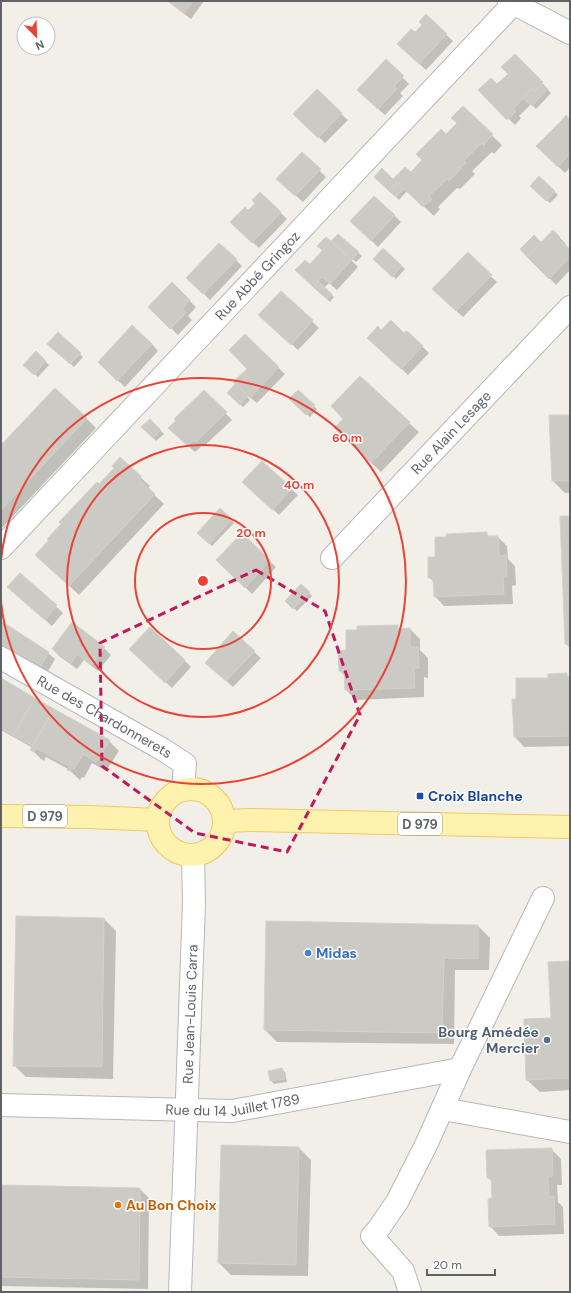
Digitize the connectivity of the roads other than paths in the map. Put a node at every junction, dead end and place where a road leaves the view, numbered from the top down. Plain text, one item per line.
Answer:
1 (511, 2) edge
2 (570, 33) edge
3 (570, 307) edge
4 (1, 548) edge
5 (332, 558) dead end
6 (1, 658) edge
7 (184, 790) junction
8 (1, 816) edge
9 (158, 820) junction
10 (225, 821) junction
11 (570, 827) edge
12 (192, 856) junction
13 (543, 898) dead end
14 (460, 1069) junction
15 (1, 1105) edge
16 (442, 1109) junction
17 (186, 1110) junction
18 (570, 1132) edge
19 (180, 1292) edge
20 (410, 1292) edge

1 - 2 street
1 - 4 street, Rue Abbé Gringoz
3 - 5 street, Rue Alain Lesage
6 - 7 street, Rue des Chardonnerets
7 - 9 main road
7 - 10 main road
8 - 9 main road, D 979
9 - 12 main road
10 - 11 main road, D 979
10 - 12 main road
12 - 17 street, Rue Jean-Louis Carra
13 - 14 street
14 - 16 street
14 - 17 street, Rue du 14 Juillet 1789
15 - 17 street, Rue du 14 Juillet 1789
16 - 18 street
16 - 20 street
17 - 19 street, Rue Jean-Louis Carra

